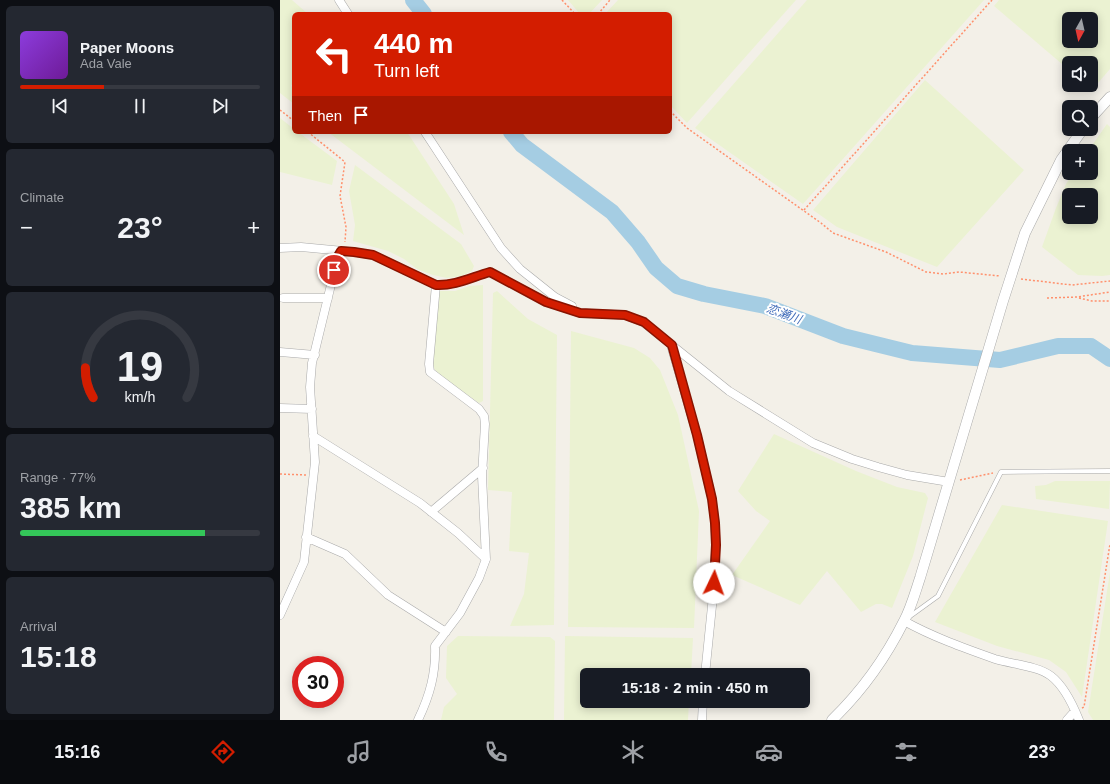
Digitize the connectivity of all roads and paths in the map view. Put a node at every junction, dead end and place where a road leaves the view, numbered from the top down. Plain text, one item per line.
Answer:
1 (339, 0) edge
2 (562, 0) edge
3 (610, 0) edge
4 (992, 0) edge
5 (347, 12) edge
6 (573, 12) edge
7 (600, 12) edge
8 (1110, 97) edge
9 (280, 110) edge
10 (1098, 110) edge
11 (672, 113) edge
12 (292, 119) edge
13 (310, 134) edge
14 (426, 134) edge
15 (1078, 136) edge
16 (804, 210) junction
17 (280, 248) edge
18 (341, 251) junction
19 (1000, 276) dead end
20 (1021, 279) dead end
21 (1110, 281) edge
22 (436, 285) junction
23 (1110, 292) edge
24 (1077, 297) junction
25 (283, 298) dead end
26 (328, 298) junction
27 (1047, 298) dead end
28 (1110, 301) edge
29 (580, 313) junction
30 (672, 345) junction
31 (280, 352) edge
32 (314, 355) junction
33 (280, 408) edge
34 (312, 408) junction
35 (313, 436) junction
36 (483, 468) junction
37 (1110, 471) edge
38 (1001, 472) junction
39 (280, 474) edge
40 (307, 475) dead end
41 (949, 482) junction
42 (431, 512) junction
43 (306, 536) junction
44 (1110, 544) edge
45 (486, 559) junction
46 (280, 615) edge
47 (904, 621) junction
48 (446, 632) junction
49 (706, 668) edge
50 (703, 708) edge
51 (1075, 711) junction
52 (835, 719) edge
53 (418, 720) edge
54 (702, 720) edge
55 (1067, 720) edge
56 (1079, 720) edge

1 - 5 street
2 - 6 path
3 - 7 path
4 - 16 path
8 - 10 street
9 - 12 path
11 - 16 path
13 - 18 path
14 - 29 street
15 - 41 street
16 - 19 path
17 - 18 street
18 - 22 street
18 - 26 street
20 - 21 path
22 - 29 street
22 - 36 street
23 - 24 path
24 - 27 path
24 - 28 path
25 - 26 street
26 - 32 street
29 - 30 street
30 - 41 street
30 - 49 street
31 - 32 street
32 - 34 street
33 - 34 street
34 - 35 street
35 - 42 street
35 - 43 street
36 - 42 street
36 - 45 street
37 - 38 lane
38 - 41 path
38 - 47 lane
39 - 40 path
41 - 47 street
42 - 45 street
43 - 46 street
43 - 48 street
44 - 51 path
45 - 48 street
47 - 51 street
47 - 52 street
48 - 53 street
50 - 54 street
51 - 55 street
51 - 56 street

